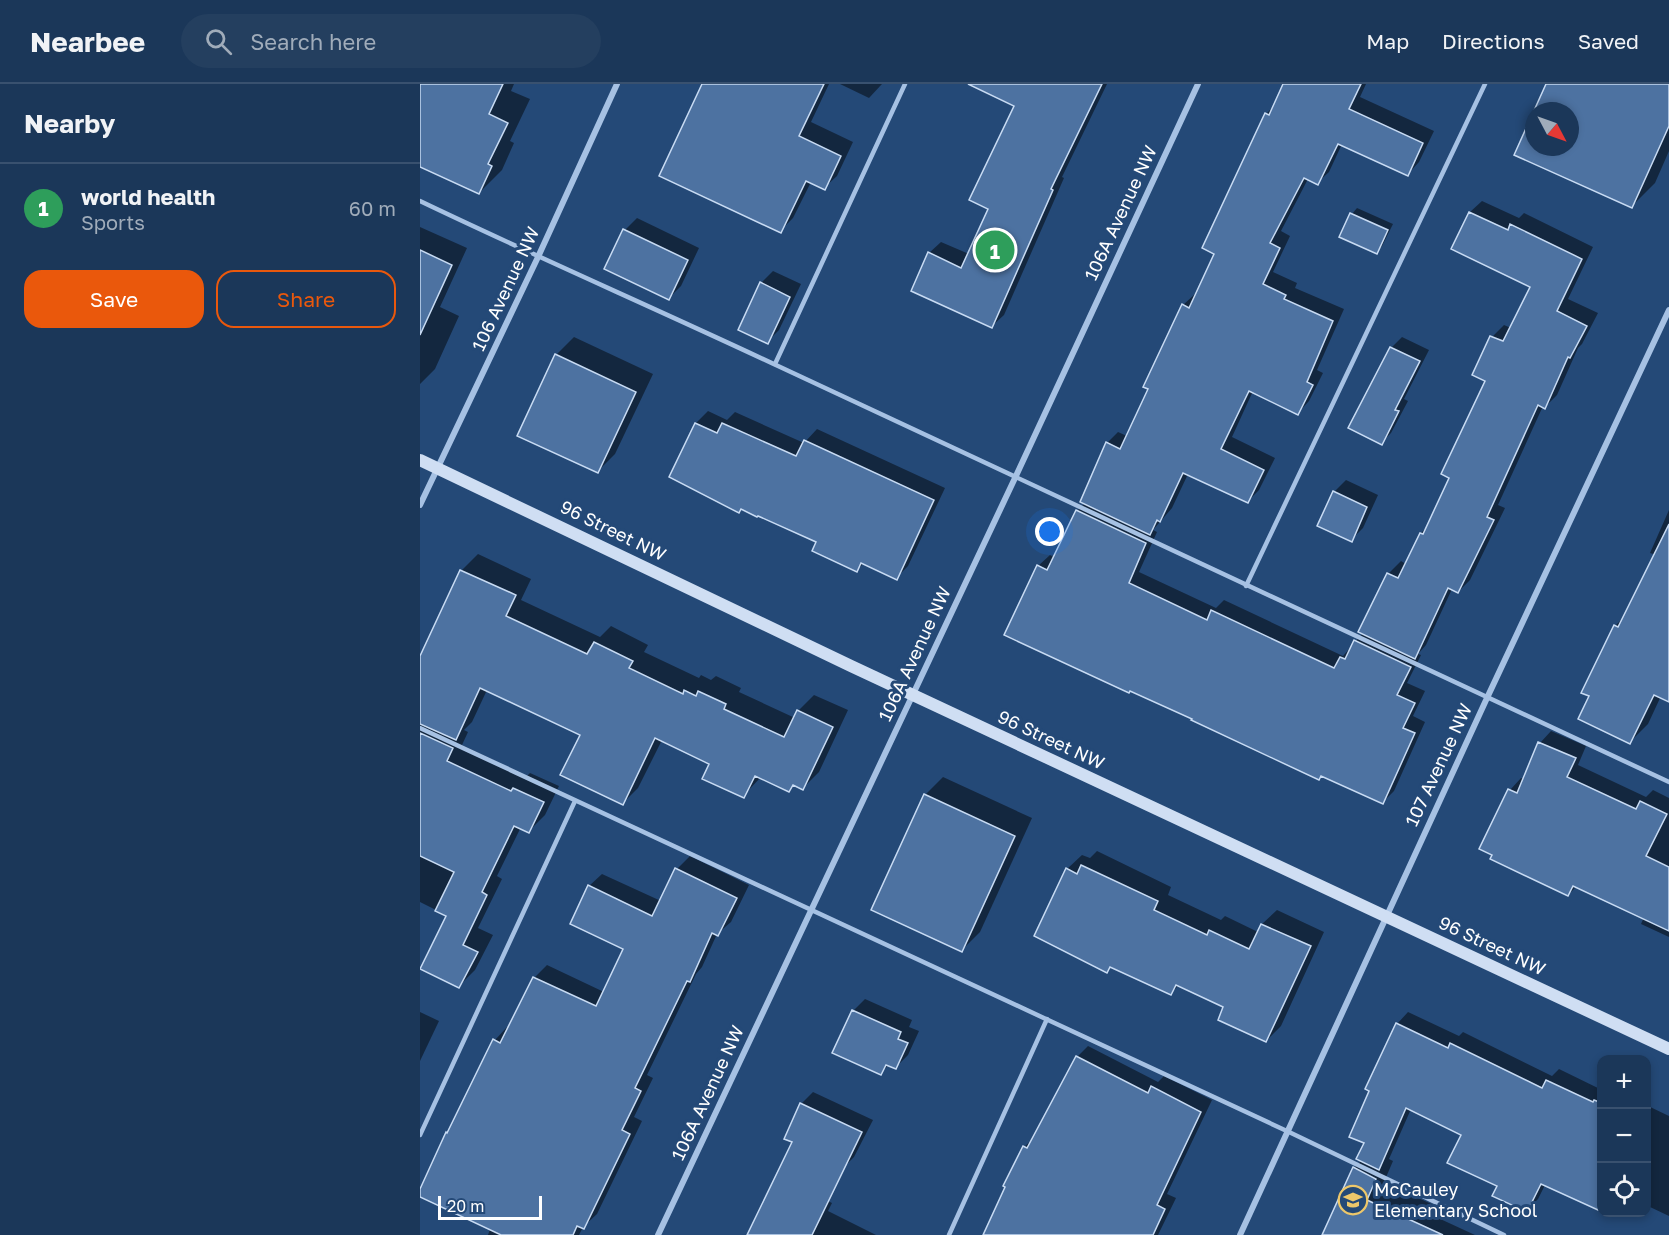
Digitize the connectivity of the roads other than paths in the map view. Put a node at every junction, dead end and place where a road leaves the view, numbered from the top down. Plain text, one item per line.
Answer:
1 (617, 84) edge
2 (905, 84) edge
3 (1198, 84) edge
4 (1485, 84) edge
5 (420, 201) edge
6 (538, 257) junction
7 (1669, 310) edge
8 (775, 364) junction
9 (420, 460) edge
10 (437, 468) junction
11 (1015, 478) junction
12 (420, 505) edge
13 (1246, 586) junction
14 (912, 695) junction
15 (1487, 698) junction
16 (420, 728) edge
17 (1669, 782) edge
18 (575, 801) junction
19 (811, 910) junction
20 (1386, 916) junction
21 (1047, 1019) junction
22 (1669, 1048) edge
23 (1289, 1131) junction
24 (420, 1135) edge
25 (658, 1235) edge
26 (949, 1235) edge
27 (1240, 1235) edge
28 (1504, 1235) edge

1 - 6 street, 106 Avenue NW
2 - 8 lane
3 - 11 street, 106A Avenue NW
4 - 13 lane
5 - 6 lane
6 - 8 lane
6 - 10 street, 106 Avenue NW
7 - 15 street, 107 Avenue NW
8 - 11 lane
9 - 10 street, 96 Street NW
10 - 12 street, 106 Avenue NW
10 - 14 street, 96 Street NW
11 - 13 lane
11 - 14 street, 106A Avenue NW
13 - 15 lane
14 - 19 street, 106A Avenue NW
14 - 20 street, 96 Street NW
15 - 17 lane
15 - 20 street, 107 Avenue NW
16 - 18 lane
18 - 19 lane
18 - 24 lane
19 - 21 lane
19 - 25 street, 106A Avenue NW
20 - 22 street, 96 Street NW
20 - 23 street, 107 Avenue NW
21 - 23 lane
21 - 26 lane
23 - 27 street, 107 Avenue NW
23 - 28 lane

